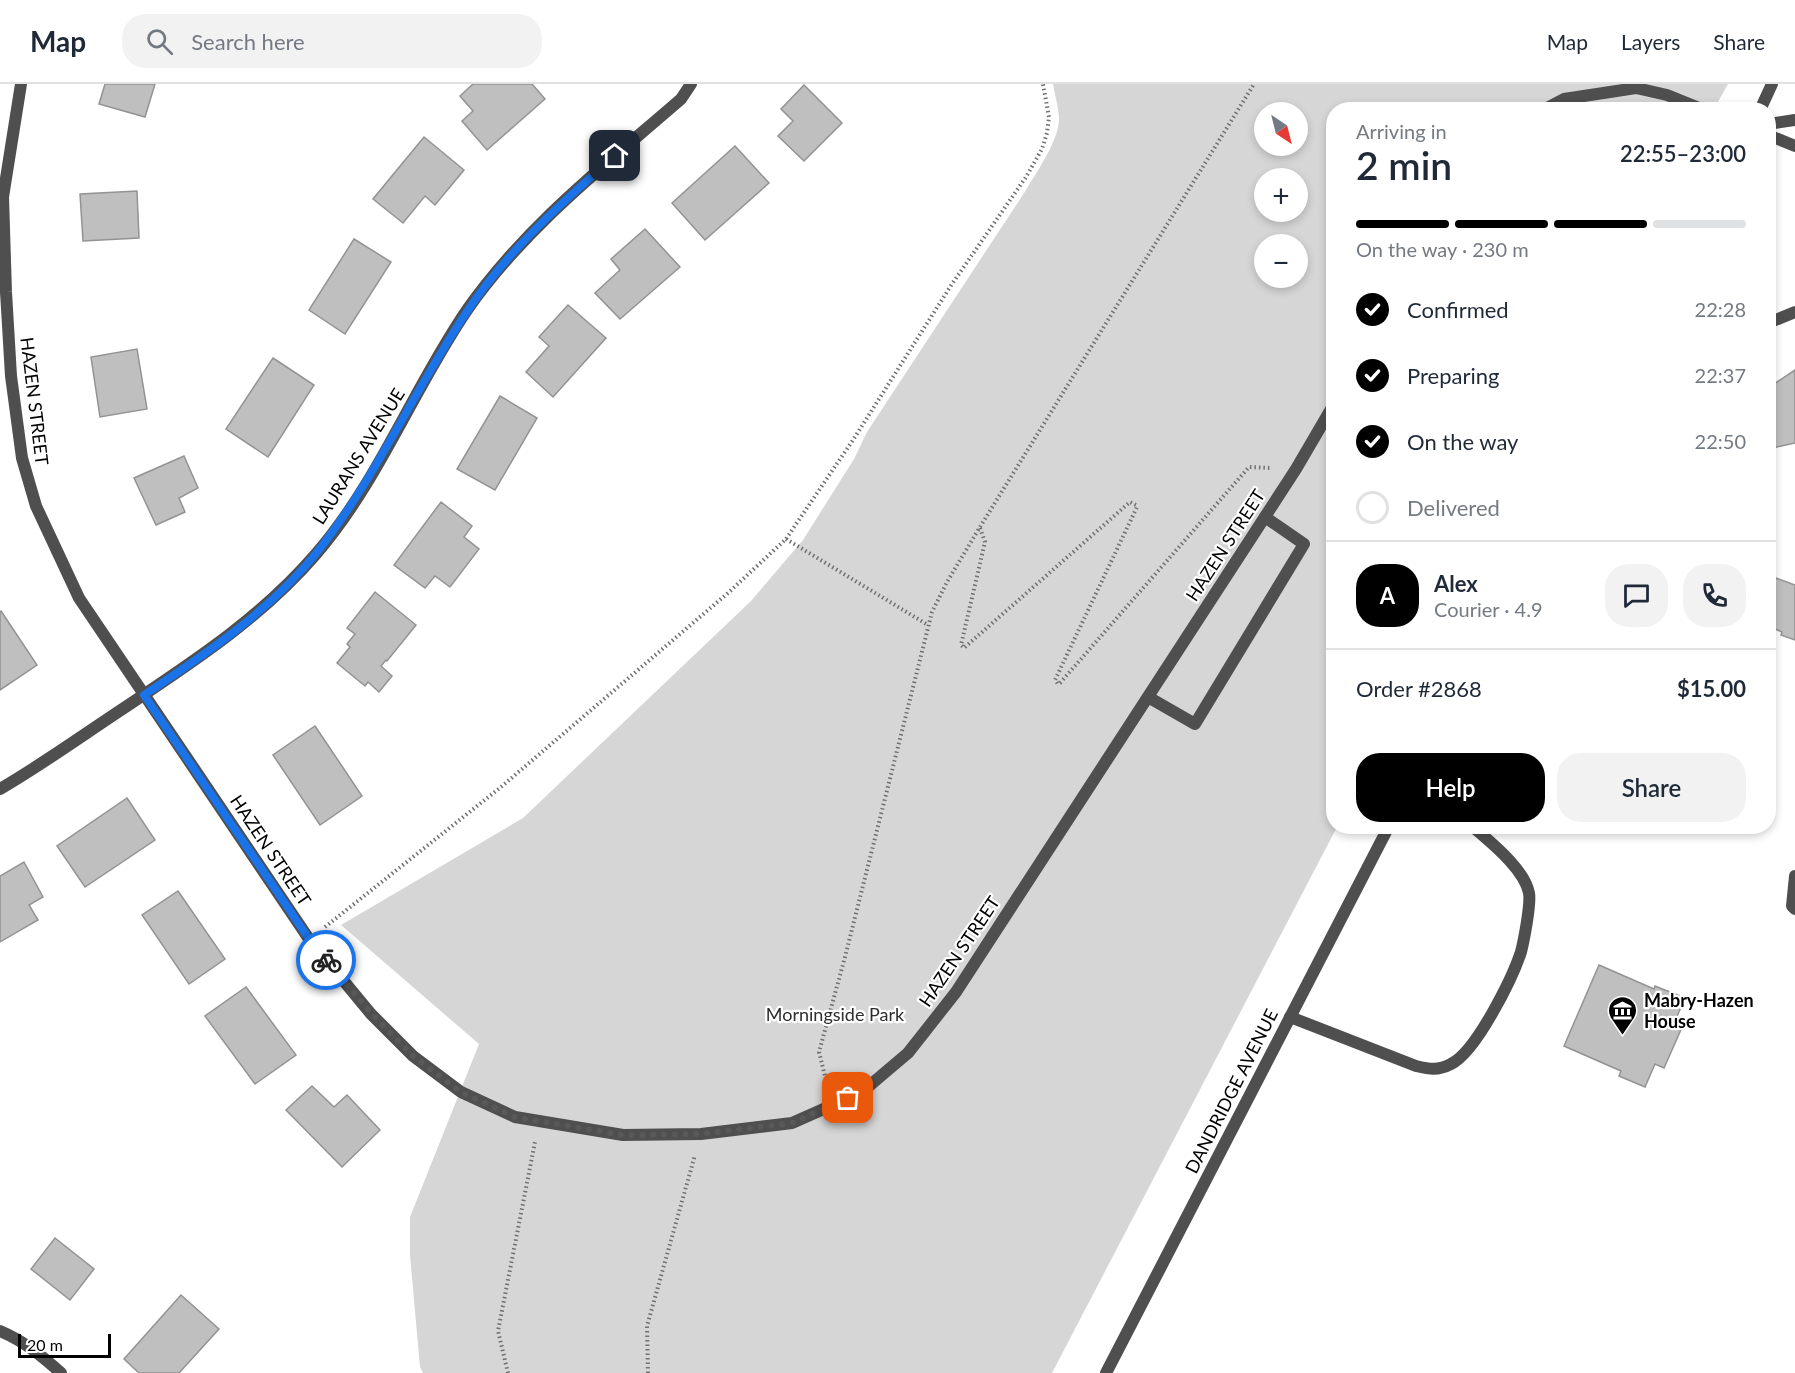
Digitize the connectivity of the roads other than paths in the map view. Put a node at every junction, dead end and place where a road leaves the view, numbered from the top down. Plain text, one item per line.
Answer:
1 (21, 84) edge
2 (691, 84) edge
3 (1772, 84) edge
4 (1558, 102) edge
5 (1684, 102) edge
6 (1764, 102) edge
7 (1795, 120) edge
8 (1776, 123) edge
9 (1776, 138) edge
10 (1795, 146) edge
11 (1795, 312) edge
12 (1776, 320) edge
13 (1326, 418) edge
14 (1265, 517) junction
15 (144, 695) junction
16 (1148, 697) junction
17 (0, 789) edge
18 (1385, 834) edge
19 (1480, 834) edge
20 (1795, 876) edge
21 (1795, 909) edge
22 (1290, 1017) junction
23 (0, 1331) edge
24 (61, 1373) edge
25 (1106, 1373) edge

1 - 15 street, HAZEN STREET
2 - 15 street, LAURANS AVENUE
3 - 6 street
4 - 5 street
7 - 8 street
9 - 10 street
11 - 12 street
13 - 14 street, HAZEN STREET
14 - 16 street, HAZEN STREET
14 - 16 street
15 - 16 street, HAZEN STREET
15 - 17 street, LAURANS AVENUE
18 - 22 street, DANDRIDGE AVENUE
19 - 22 street
20 - 21 street
22 - 25 street, DANDRIDGE AVENUE
23 - 24 street

